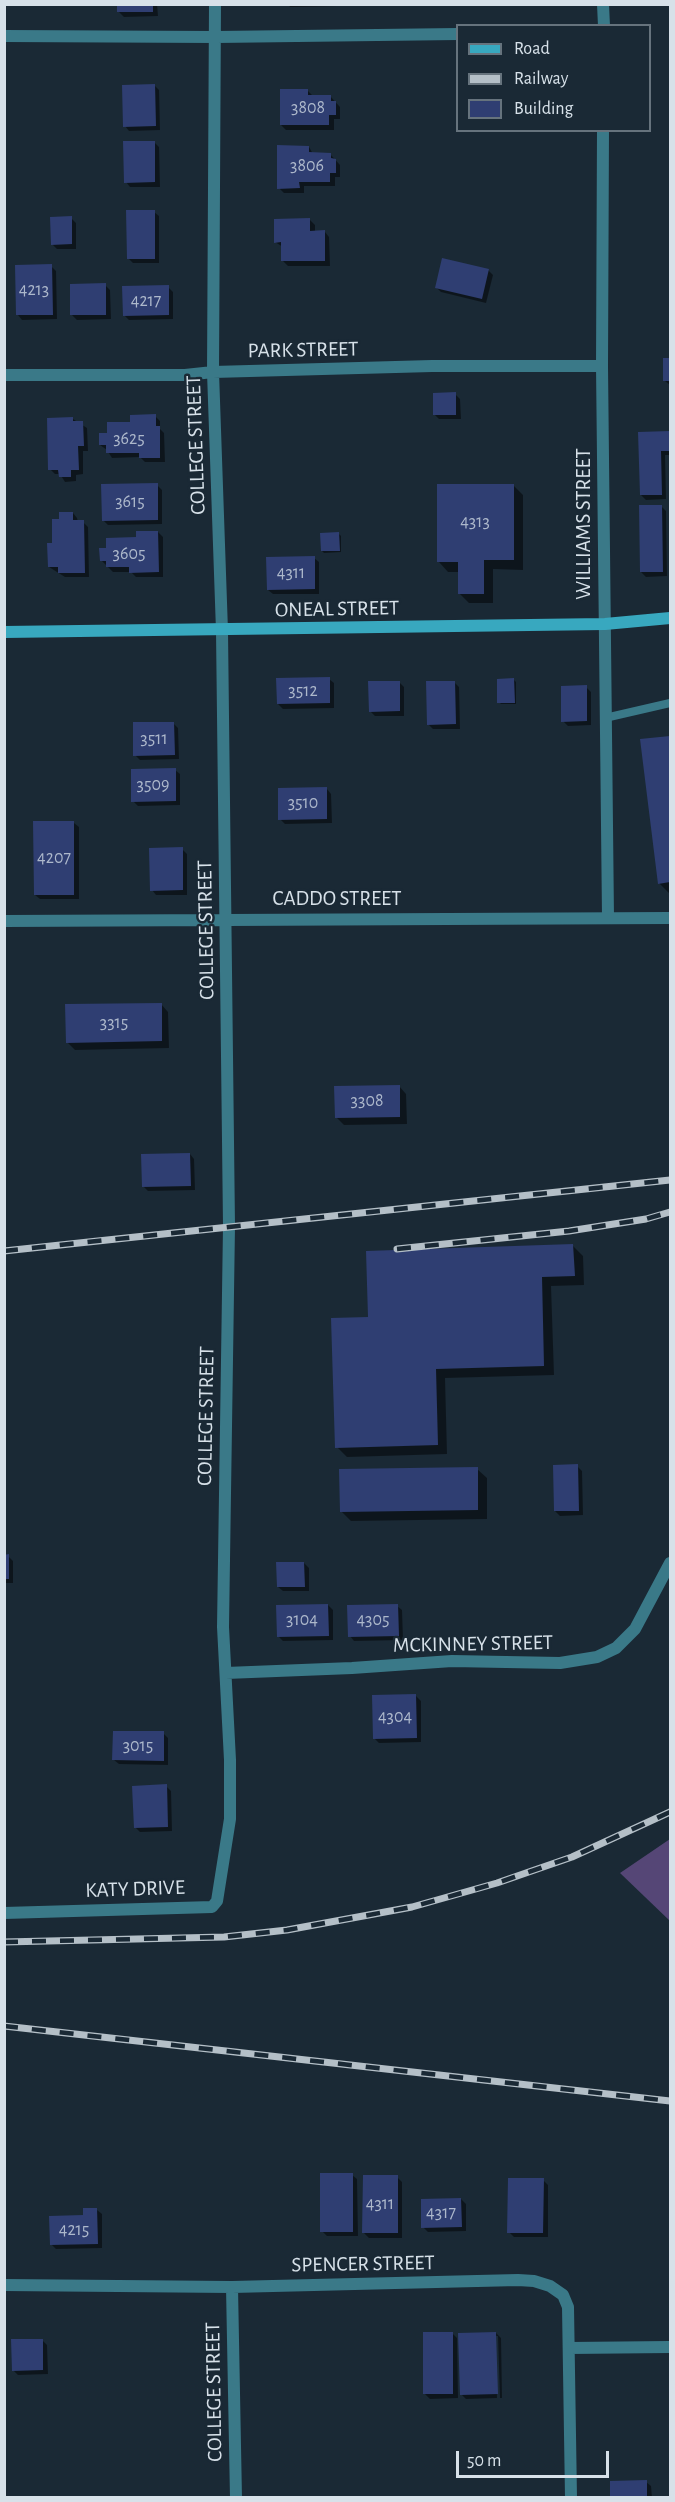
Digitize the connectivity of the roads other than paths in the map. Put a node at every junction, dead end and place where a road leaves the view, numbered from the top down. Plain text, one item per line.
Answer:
1 (215, 4) edge
2 (603, 4) edge
3 (604, 24) edge
4 (456, 34) edge
5 (4, 36) edge
6 (216, 37) junction
7 (603, 132) edge
8 (602, 366) junction
9 (213, 372) junction
10 (4, 375) edge
11 (670, 618) edge
12 (605, 624) junction
13 (222, 631) junction
14 (4, 632) edge
15 (670, 703) edge
16 (605, 718) junction
17 (608, 917) junction
18 (670, 918) edge
19 (225, 919) junction
20 (4, 921) edge
21 (670, 1563) edge
22 (226, 1673) junction
23 (226, 1855) joint
24 (4, 1912) edge
25 (4, 2285) edge
26 (232, 2287) junction
27 (670, 2347) edge
28 (569, 2348) junction
29 (236, 2498) edge
30 (571, 2498) edge

1 - 6 street, COLLEGE STREET
2 - 3 street
4 - 6 street
5 - 6 street
6 - 9 street, COLLEGE STREET
7 - 8 street, WILLIAMS STREET
8 - 9 street, PARK STREET
8 - 12 street, WILLIAMS STREET
9 - 10 street, PARK STREET
9 - 13 street, COLLEGE STREET
11 - 12 street, ONEAL STREET
12 - 13 street, ONEAL STREET
12 - 16 street, WILLIAMS STREET
13 - 14 street, ONEAL STREET
13 - 19 street, COLLEGE STREET
15 - 16 lane
16 - 17 street, WILLIAMS STREET
17 - 18 street, CADDO STREET
17 - 19 street, CADDO STREET
19 - 20 street, CADDO STREET
19 - 22 street, COLLEGE STREET
21 - 22 street, MCKINNEY STREET
22 - 23 street, COLLEGE STREET
23 - 24 street, KATY DRIVE
25 - 26 street, SPENCER STREET
26 - 28 street, SPENCER STREET
26 - 29 street, COLLEGE STREET
27 - 28 street
28 - 30 street

